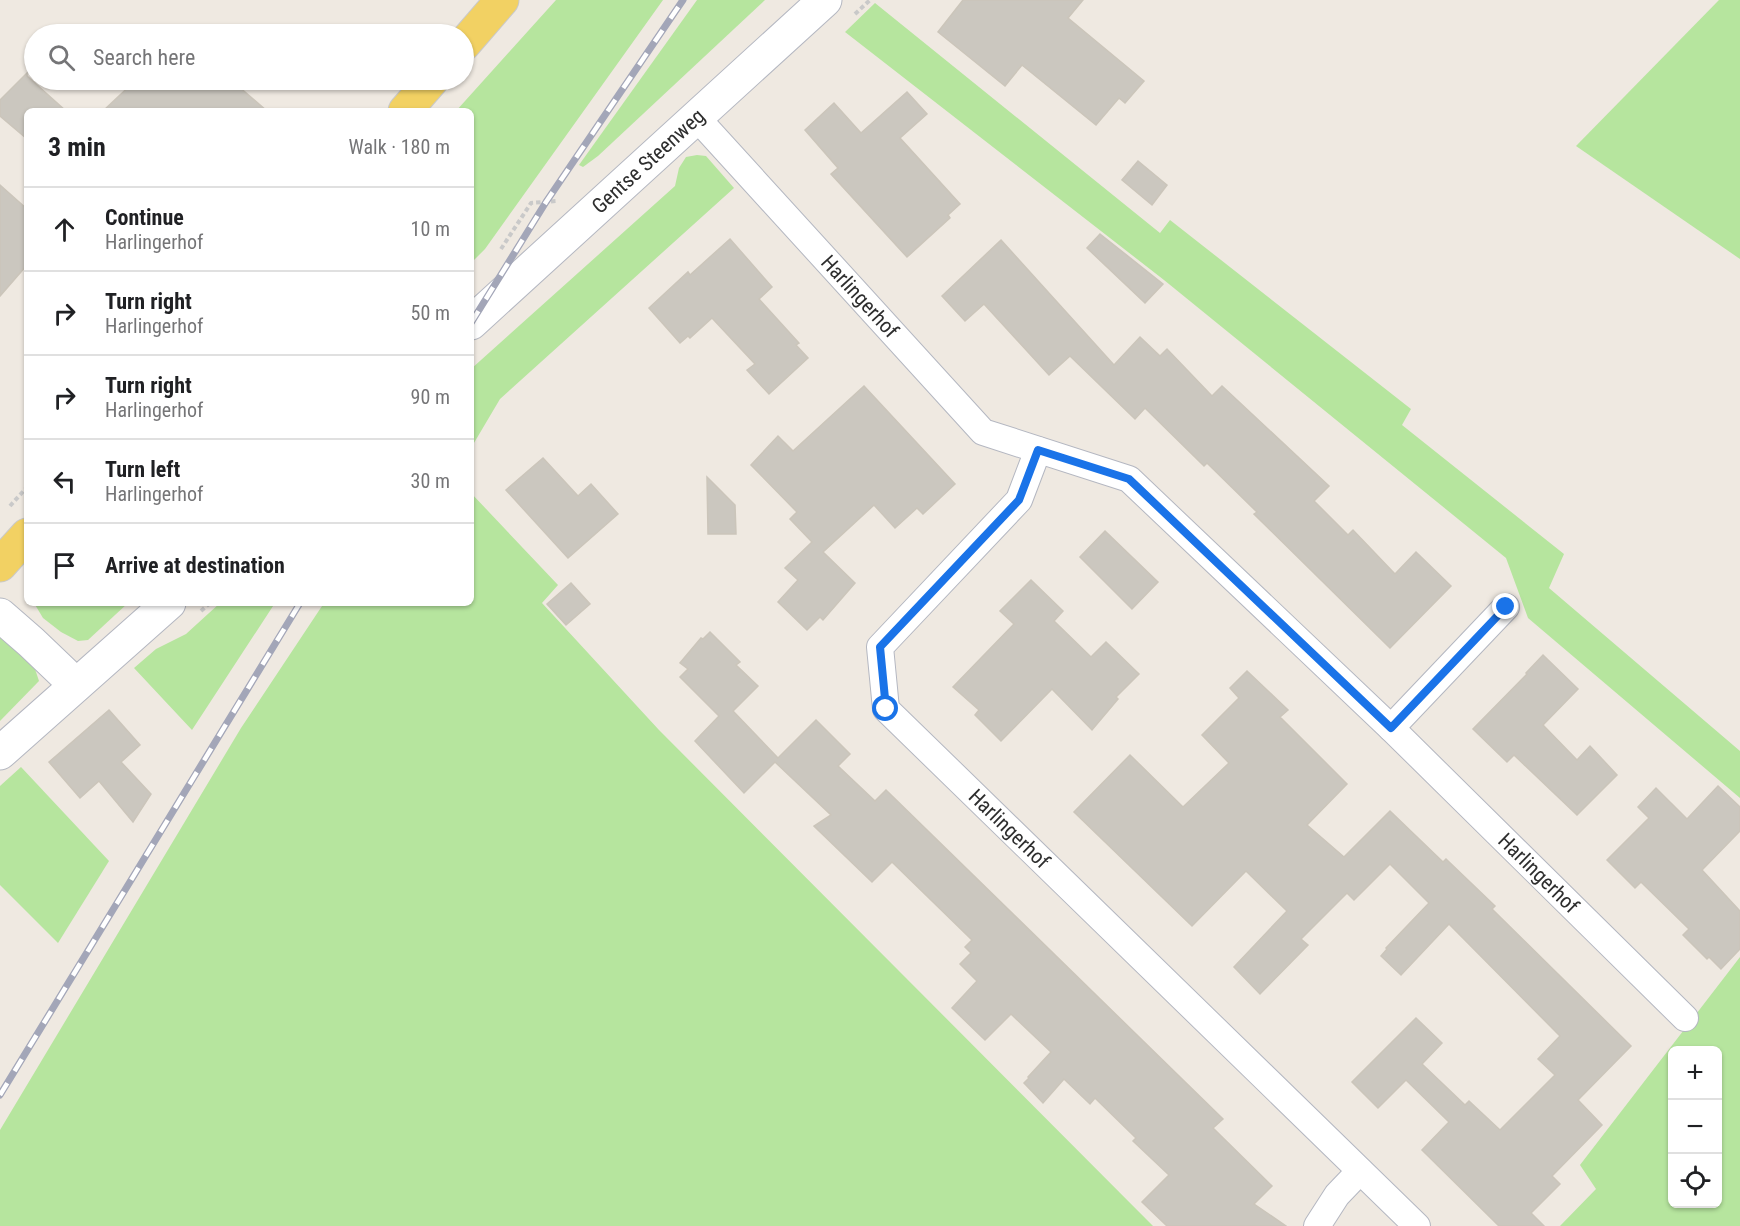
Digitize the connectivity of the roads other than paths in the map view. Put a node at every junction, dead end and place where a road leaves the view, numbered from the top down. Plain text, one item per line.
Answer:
1 (502, 0) edge
2 (825, 0) edge
3 (474, 32) edge
4 (423, 90) edge
5 (408, 108) edge
6 (696, 117) junction
7 (474, 320) edge
8 (1038, 450) junction
9 (24, 538) edge
10 (0, 565) edge
11 (166, 606) edge
12 (1506, 607) dead end
13 (0, 615) edge
14 (76, 685) junction
15 (1391, 728) junction
16 (0, 753) edge
17 (1685, 1018) dead end
18 (1360, 1171) junction
19 (1317, 1226) edge
20 (1417, 1226) edge

1 - 3 main road
2 - 6 street, Gentse Steenweg
4 - 5 main road
6 - 7 street, Gentse Steenweg
6 - 8 street, Harlingerhof
8 - 15 street, Harlingerhof
8 - 18 street, Harlingerhof
9 - 10 main road
11 - 14 street
12 - 15 street
13 - 14 street
14 - 16 street
15 - 17 street, Harlingerhof
18 - 19 street
18 - 20 street, Harlingerhof

